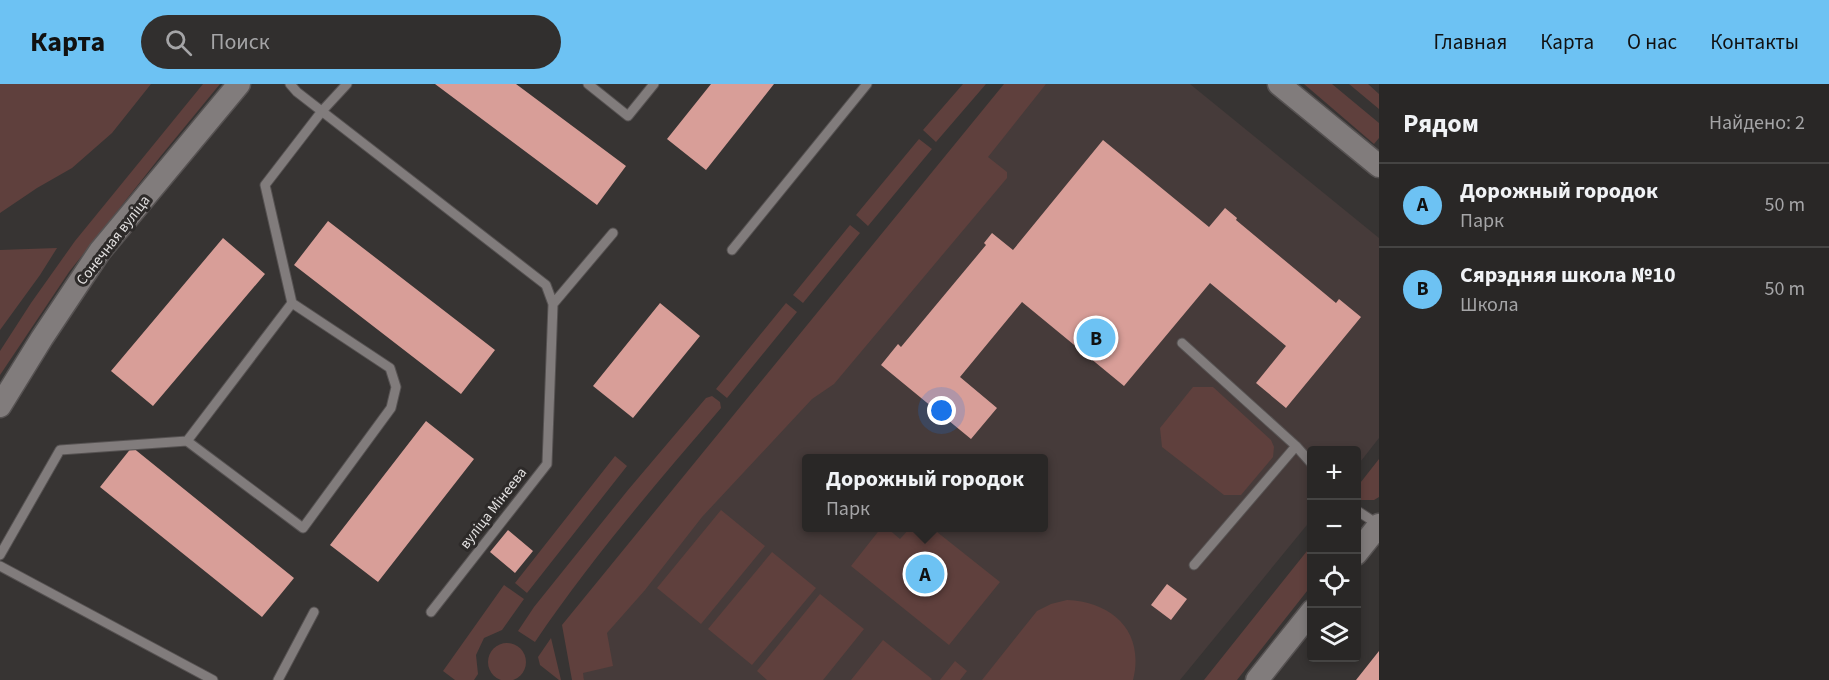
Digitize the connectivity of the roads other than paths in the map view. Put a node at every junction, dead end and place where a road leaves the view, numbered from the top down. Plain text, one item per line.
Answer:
1 (239, 84) edge
2 (290, 84) edge
3 (346, 84) edge
4 (588, 84) edge
5 (654, 84) edge
6 (867, 84) edge
7 (1279, 84) edge
8 (322, 111) junction
9 (1379, 166) edge
10 (613, 233) dead end
11 (732, 250) dead end
12 (292, 303) junction
13 (553, 304) junction
14 (1182, 343) dead end
15 (0, 406) edge
16 (187, 441) junction
17 (1296, 446) junction
18 (1307, 459) edge
19 (1361, 513) edge
20 (1379, 525) edge
21 (1361, 548) edge
22 (0, 555) edge
23 (1194, 565) dead end
24 (0, 566) edge
25 (314, 612) dead end
26 (431, 612) dead end
27 (1307, 616) edge
28 (213, 680) edge
29 (278, 680) edge
30 (1257, 680) edge

1 - 15 street, Сонечная вуліца
2 - 8 lane
3 - 8 lane
4 - 5 lane
6 - 11 lane
7 - 9 street
8 - 12 lane
8 - 13 lane
10 - 13 lane
12 - 16 lane
12 - 16 lane
13 - 26 lane, вуліца Мінеева
14 - 17 lane
16 - 22 lane
17 - 18 lane
17 - 23 lane
19 - 20 lane
20 - 21 street
24 - 28 lane
25 - 29 lane
27 - 30 street

